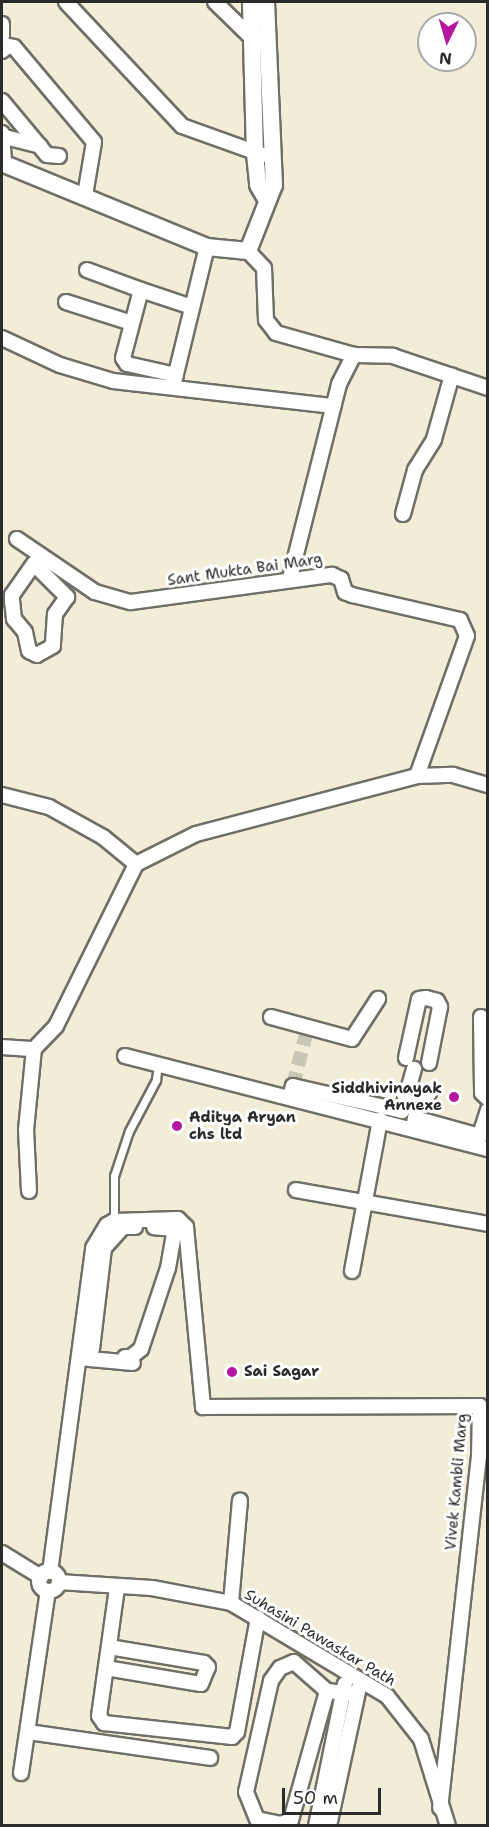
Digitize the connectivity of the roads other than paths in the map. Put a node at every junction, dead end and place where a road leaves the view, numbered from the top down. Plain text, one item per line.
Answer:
1 (66, 2) edge
2 (215, 2) edge
3 (251, 2) edge
4 (266, 2) edge
5 (2, 24) edge
6 (2, 36) edge
7 (260, 43) junction
8 (2, 51) edge
9 (45, 83) junction
10 (2, 101) edge
11 (64, 112) dead end
12 (3, 135) edge
13 (40, 146) junction
14 (255, 154) junction
15 (59, 156) dead end
16 (273, 156) junction
17 (3, 163) edge
18 (85, 195) junction
19 (266, 199) junction
20 (207, 247) junction
21 (248, 251) junction
22 (87, 270) dead end
23 (141, 290) junction
24 (66, 302) dead end
25 (192, 307) junction
26 (132, 324) junction
27 (2, 338) edge
28 (354, 355) junction
29 (452, 375) junction
30 (174, 381) junction
31 (488, 388) edge
32 (334, 406) junction
33 (403, 514) dead end
34 (17, 540) dead end
35 (37, 560) junction
36 (290, 578) junction
37 (417, 776) junction
38 (488, 785) edge
39 (2, 795) edge
40 (136, 864) junction
41 (378, 999) dead end
42 (271, 1017) dead end
43 (481, 1017) dead end
44 (2, 1047) edge
45 (34, 1049) junction
46 (125, 1056) dead end
47 (418, 1061) dead end
48 (158, 1064) junction
49 (429, 1094) dead end
50 (290, 1097) junction
51 (488, 1099) edge
52 (488, 1110) edge
53 (380, 1120) junction
54 (407, 1122) junction
55 (481, 1141) edge
56 (296, 1190) dead end
57 (29, 1191) dead end
58 (364, 1202) junction
59 (114, 1221) junction
60 (488, 1224) edge
61 (352, 1271) dead end
62 (94, 1280) junction
63 (90, 1318) junction
64 (92, 1349) dead end
65 (79, 1358) junction
66 (483, 1457) edge
67 (240, 1500) dead end
68 (2, 1553) edge
69 (50, 1577) junction
70 (117, 1588) junction
71 (231, 1603) junction
72 (258, 1618) junction
73 (109, 1647) junction
74 (106, 1668) junction
75 (353, 1690) junction
76 (327, 1691) junction
77 (28, 1732) junction
78 (210, 1758) dead end
79 (21, 1773) dead end
80 (440, 1808) junction
81 (316, 1826) edge
82 (329, 1826) edge
83 (448, 1826) edge

1 - 14 street
2 - 7 street
3 - 7 street
4 - 7 street
5 - 6 street
7 - 14 street
7 - 16 street
8 - 9 street
9 - 11 street
9 - 18 street
10 - 13 street
12 - 13 street
12 - 17 street
13 - 15 street
14 - 16 street
14 - 19 street
16 - 19 street
17 - 18 street
18 - 20 street
19 - 21 street
20 - 21 street
20 - 25 street
21 - 28 street
22 - 23 street
23 - 25 street
23 - 26 street
24 - 26 street
25 - 30 street
26 - 30 street
27 - 30 street
28 - 29 street
28 - 32 street
29 - 31 street
29 - 33 street
30 - 32 street
32 - 36 street
34 - 35 street, Sant Mukta Bai Marg
35 - 35 street
35 - 36 street, Sant Mukta Bai Marg
36 - 37 street, Sant Mukta Bai Marg
37 - 38 street
37 - 40 street
39 - 40 street
40 - 45 street
41 - 42 street
43 - 51 street
44 - 45 street
45 - 57 street
46 - 48 street
47 - 54 street
48 - 50 street
48 - 59 lane
49 - 54 street
50 - 53 street
50 - 54 street
52 - 55 street
53 - 54 street
53 - 58 street
54 - 55 street
56 - 58 street
58 - 60 street
58 - 61 street
59 - 62 street
59 - 66 street, Vivek Kambli Marg
62 - 63 street
62 - 65 street
63 - 64 street
63 - 65 street
65 - 69 street
66 - 80 street, Vivek Kambli Marg
67 - 71 street
68 - 69 street
69 - 70 street, Suhasini Pawaskar Path
69 - 77 street
70 - 71 street, Suhasini Pawaskar Path
70 - 73 street
71 - 72 street, Suhasini Pawaskar Path
72 - 74 street
72 - 75 street, Suhasini Pawaskar Path
73 - 74 street
73 - 74 street
75 - 76 street
75 - 80 street, Suhasini Pawaskar Path
75 - 81 street
75 - 82 street
76 - 76 street
77 - 78 street
77 - 79 street
80 - 83 street, Suhasini Pawaskar Path

